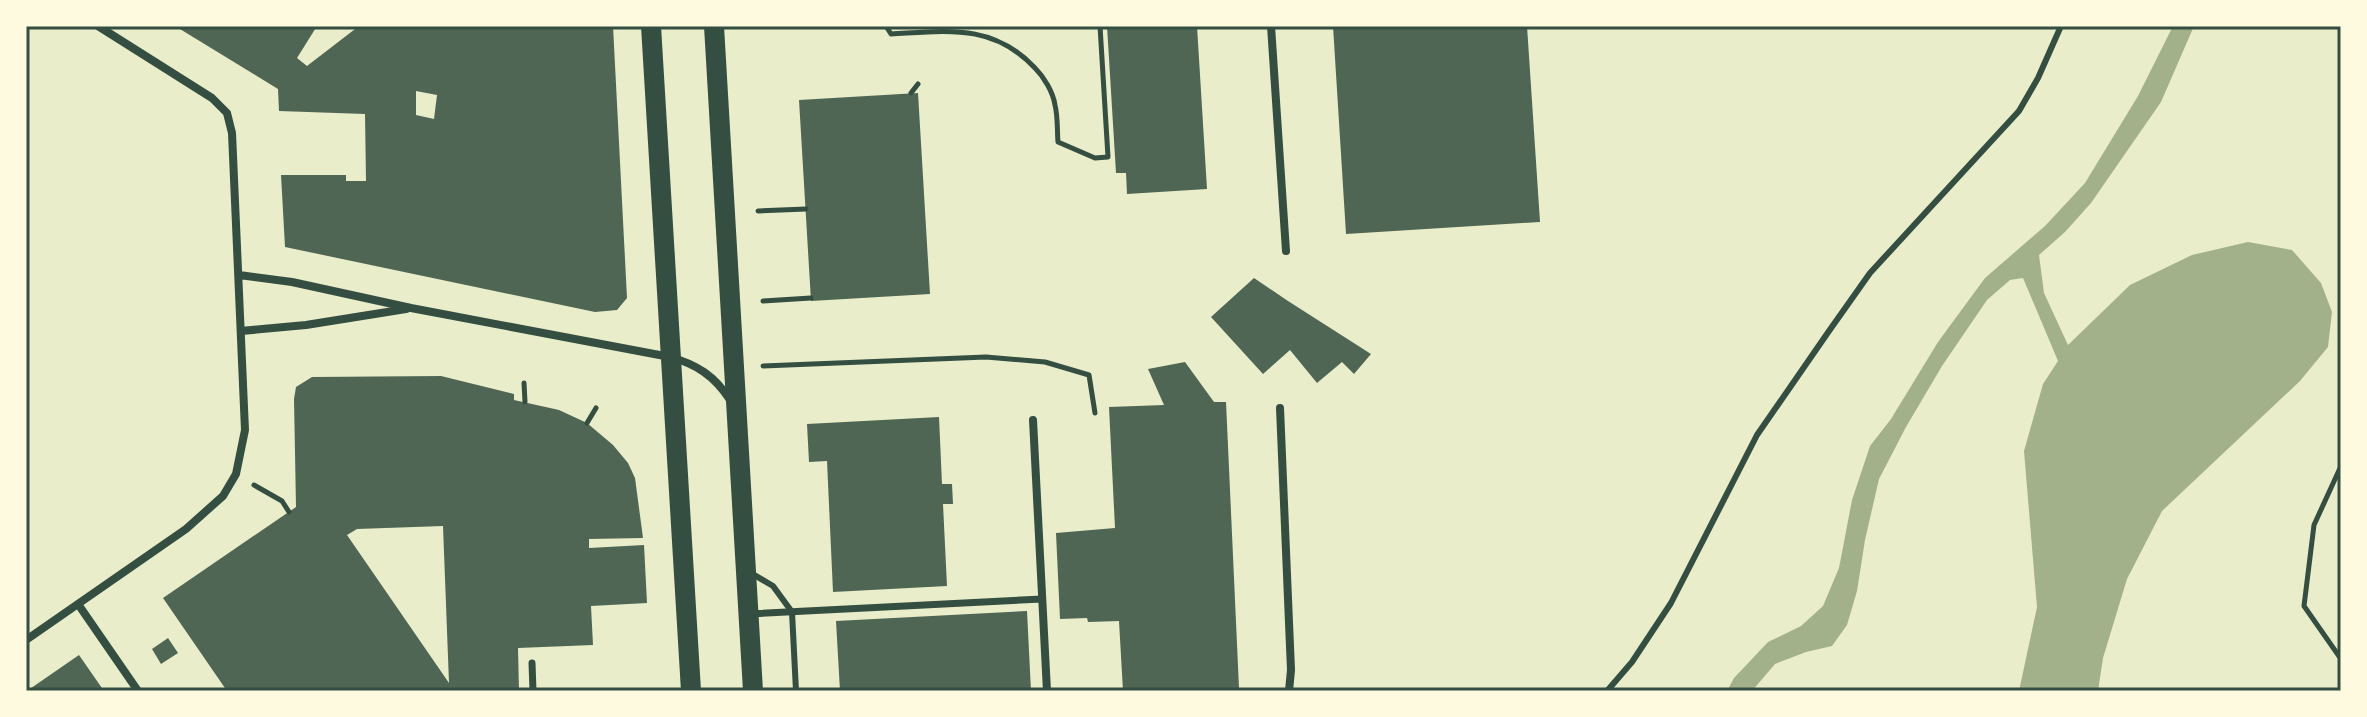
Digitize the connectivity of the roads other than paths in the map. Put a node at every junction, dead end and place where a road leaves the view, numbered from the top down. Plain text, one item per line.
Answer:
1 (98, 26) edge
2 (651, 26) edge
3 (714, 26) edge
4 (1271, 26) edge
5 (2061, 26) edge
6 (1286, 251) dead end
7 (239, 275) junction
8 (411, 308) junction
9 (241, 331) junction
10 (670, 357) junction
11 (1280, 408) dead end
12 (737, 413) junction
13 (1033, 420) dead end
14 (746, 570) junction
15 (1042, 599) junction
16 (78, 604) junction
17 (792, 612) junction
18 (749, 614) junction
19 (26, 640) edge
20 (532, 663) dead end
21 (138, 691) edge
22 (533, 691) edge
23 (691, 691) edge
24 (753, 691) edge
25 (796, 691) edge
26 (1047, 691) edge
27 (1289, 691) edge
28 (1607, 691) edge

1 - 7 street
2 - 10 main road
3 - 12 main road
4 - 6 street
5 - 28 lane
7 - 8 street
7 - 9 street
8 - 9 street
8 - 10 street
9 - 16 street
10 - 12 street
10 - 23 main road
11 - 27 street
12 - 14 main road
13 - 15 street
14 - 17 lane
14 - 18 main road
15 - 17 street
15 - 26 street
16 - 19 street
16 - 21 street
17 - 18 street
17 - 25 lane
18 - 24 main road
20 - 22 street

